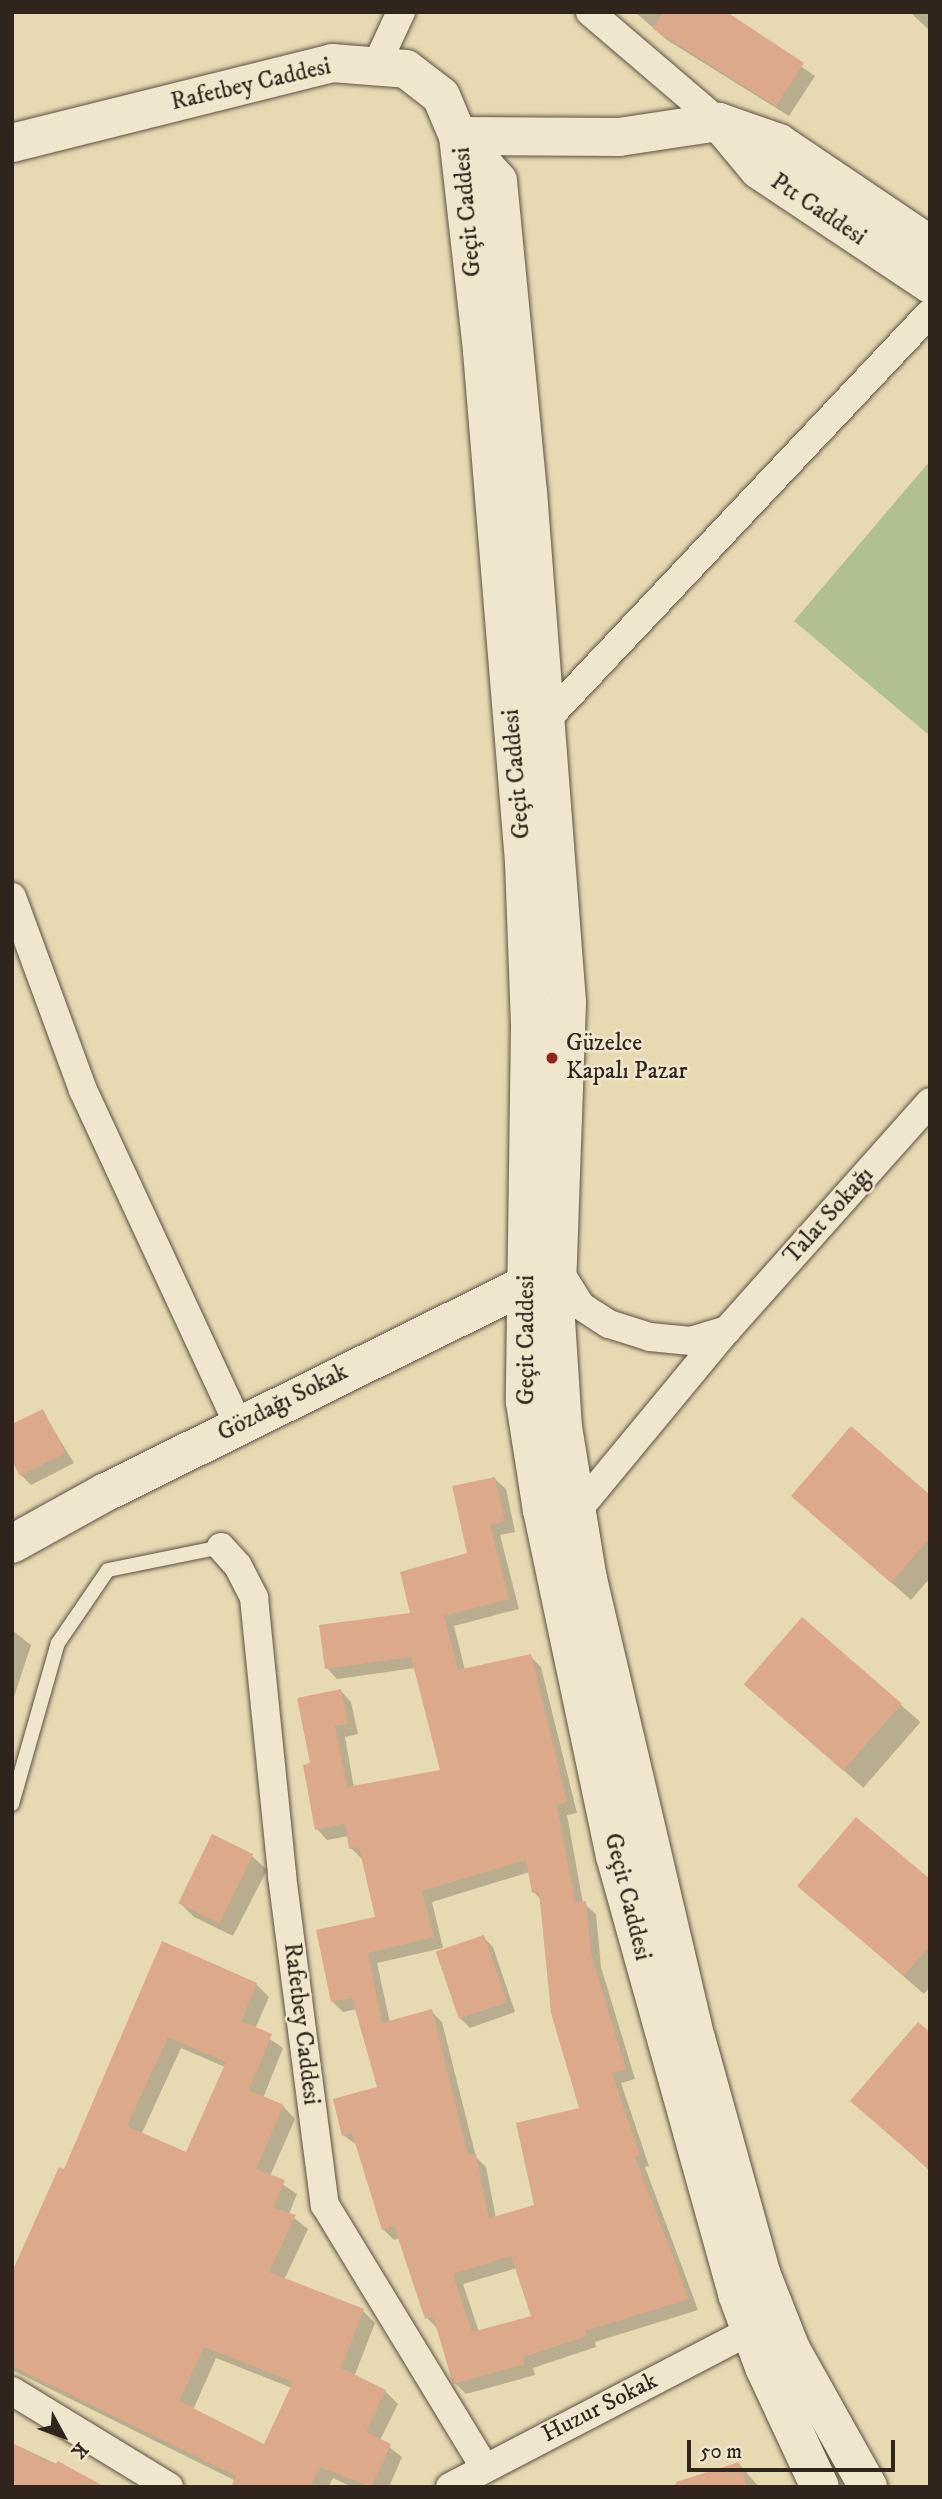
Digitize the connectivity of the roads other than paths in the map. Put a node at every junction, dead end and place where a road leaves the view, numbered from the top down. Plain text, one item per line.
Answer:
1 (401, 12) edge
2 (590, 12) edge
3 (376, 66) junction
4 (719, 122) junction
5 (458, 136) junction
6 (12, 143) edge
7 (930, 245) edge
8 (930, 284) edge
9 (930, 313) edge
10 (545, 721) junction
11 (12, 897) edge
12 (19, 929) edge
13 (930, 1102) edge
14 (543, 1276) junction
15 (727, 1330) junction
16 (239, 1426) junction
17 (577, 1511) junction
18 (12, 1544) edge
19 (221, 1547) joint
20 (12, 1804) edge
21 (764, 2324) junction
22 (786, 2375) junction
23 (12, 2391) edge
24 (485, 2468) junction
25 (169, 2487) edge
26 (450, 2487) edge
27 (820, 2487) edge
28 (868, 2487) edge

1 - 3 street
2 - 4 street, Ptt Caddesi
3 - 5 main road, Rafetbey Caddesi
3 - 6 main road, Rafetbey Caddesi
4 - 5 main road
4 - 7 main road, Ptt Caddesi
4 - 8 main road, Ptt Caddesi
5 - 10 main road, Geçit Caddesi
5 - 14 main road, Geçit Caddesi
9 - 10 street
10 - 14 main road, Geçit Caddesi
11 - 12 street
12 - 16 street
13 - 15 street, Talat Sokağı
14 - 15 street
14 - 16 main road, Gözdağı Sokak
14 - 17 main road, Geçit Caddesi
14 - 21 main road, Geçit Caddesi
15 - 17 street, Talat Sokağı
16 - 18 main road, Gözdağı Sokak
17 - 21 main road, Geçit Caddesi
19 - 20 lane
19 - 24 street, Rafetbey Caddesi
21 - 22 main road, Geçit Caddesi
21 - 24 street, Huzur Sokak
22 - 27 main road, Geçit Caddesi
22 - 28 main road, Geçit Caddesi
23 - 25 street
24 - 26 street, Huzur Sokak

